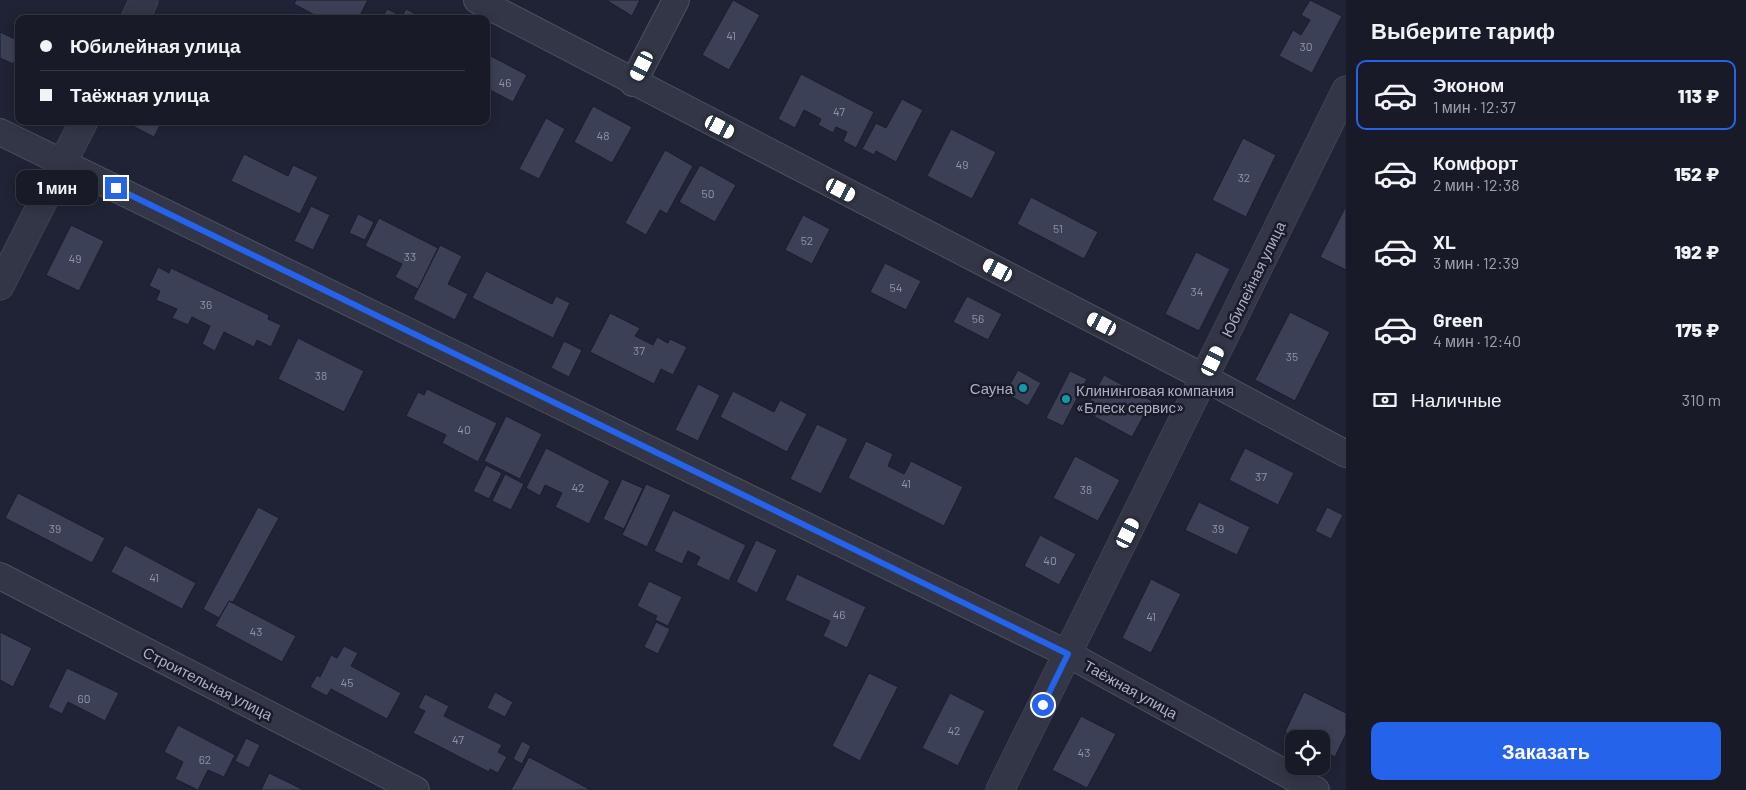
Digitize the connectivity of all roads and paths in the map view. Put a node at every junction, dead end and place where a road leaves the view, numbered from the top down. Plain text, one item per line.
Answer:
1 (144, 0) edge
2 (477, 0) edge
3 (676, 0) edge
4 (137, 15) edge
5 (633, 83) junction
6 (1346, 90) edge
7 (82, 125) edge
8 (0, 132) edge
9 (63, 163) junction
10 (0, 286) edge
11 (1205, 378) junction
12 (1346, 454) edge
13 (0, 576) edge
14 (1068, 654) junction
15 (416, 790) edge
16 (1000, 790) edge
17 (1316, 790) edge

1 - 4 street
2 - 5 street
3 - 5 street
5 - 11 street
6 - 11 street, Юбилейная улица
7 - 9 street
8 - 9 street, Таёжная улица
9 - 10 street
9 - 14 street, Таёжная улица
11 - 12 street
11 - 14 street, Юбилейная улица
13 - 15 street, Строительная улица
14 - 16 street, Юбилейная улица
14 - 17 street, Таёжная улица

